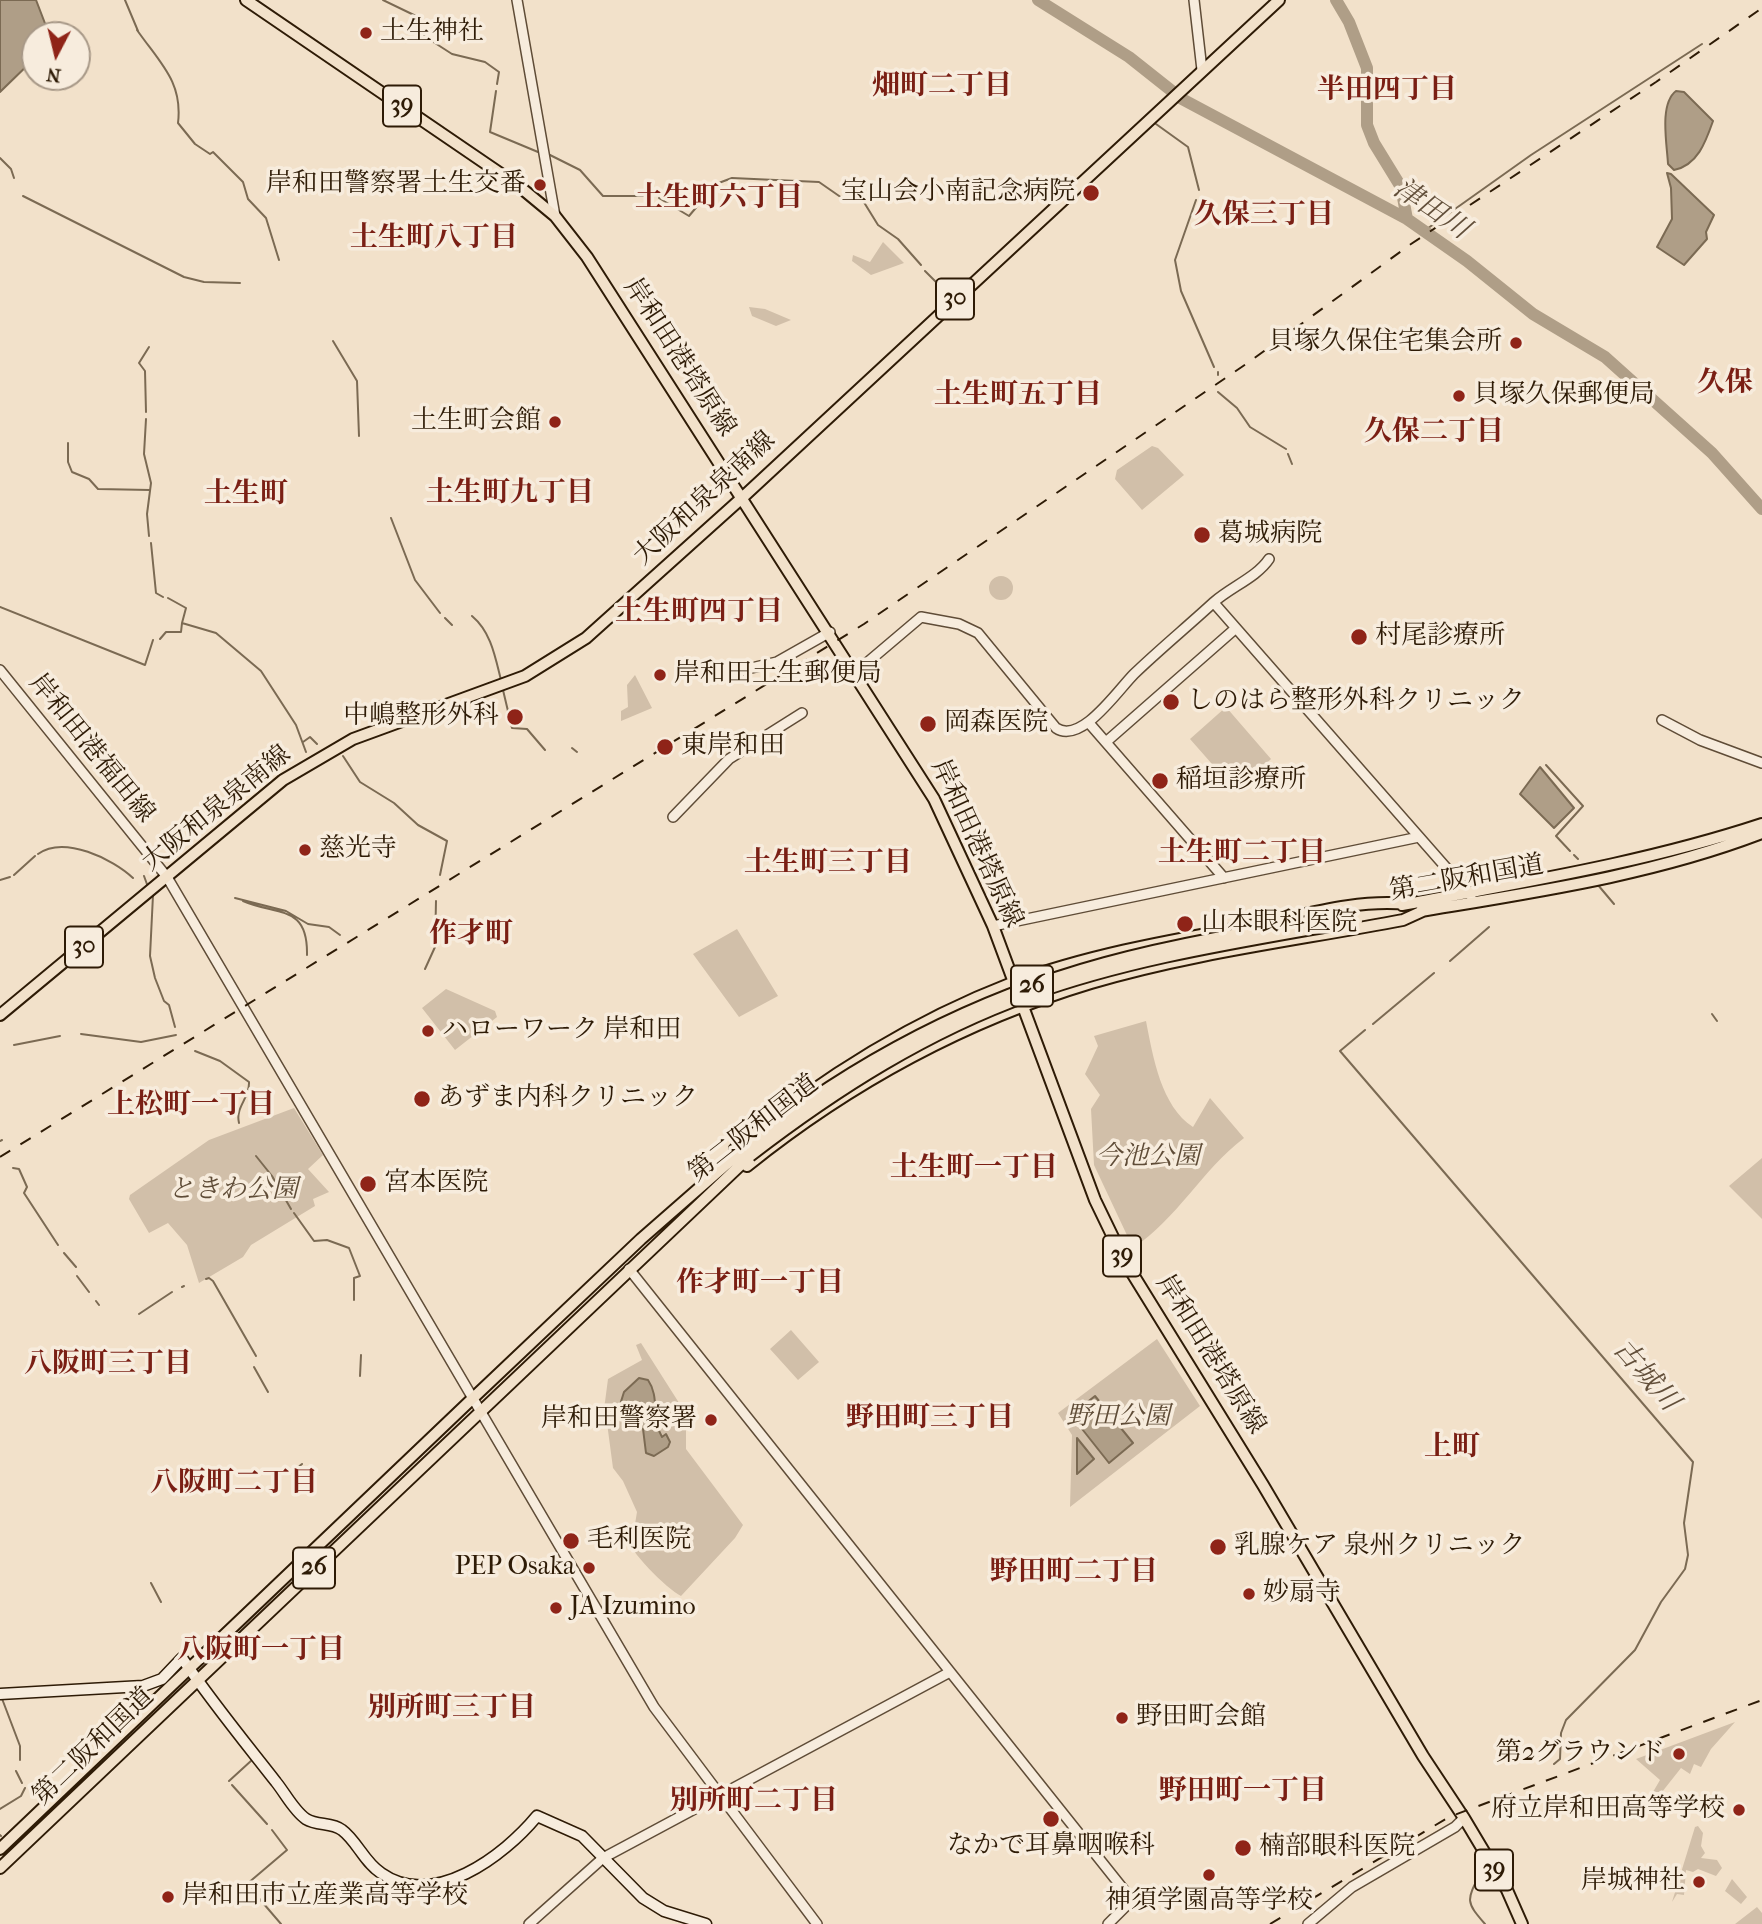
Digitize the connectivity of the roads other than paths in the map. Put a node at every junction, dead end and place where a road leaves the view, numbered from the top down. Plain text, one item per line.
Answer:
1 (246, 0) edge
2 (517, 0) edge
3 (1194, 0) edge
4 (1279, 0) edge
5 (1202, 70) junction
6 (555, 216) junction
7 (743, 497) junction
8 (1269, 559) dead end
9 (1214, 603) junction
10 (1236, 628) junction
11 (830, 632) junction
12 (862, 667) dead end
13 (0, 670) edge
14 (730, 678) dead end
15 (802, 713) dead end
16 (1662, 720) dead end
17 (1089, 723) junction
18 (1106, 742) junction
19 (1762, 763) edge
20 (673, 817) dead end
21 (1762, 824) edge
22 (1762, 833) edge
23 (1419, 837) junction
24 (167, 877) junction
25 (1224, 878) junction
26 (1468, 892) junction
27 (1476, 902) junction
28 (1407, 904) junction
29 (1425, 910) junction
30 (1356, 917) junction
31 (993, 926) junction
32 (1013, 983) junction
33 (1021, 1007) junction
34 (0, 1015) edge
35 (682, 1210) junction
36 (629, 1269) junction
37 (472, 1399) junction
38 (480, 1413) junction
39 (190, 1670) junction
40 (950, 1672) junction
41 (197, 1681) junction
42 (0, 1694) edge
43 (719, 1795) junction
44 (1465, 1818) junction
45 (0, 1849) edge
46 (603, 1858) junction
47 (0, 1868) edge
48 (529, 1924) edge
49 (706, 1924) edge
50 (817, 1924) edge
51 (1108, 1924) edge
52 (1307, 1924) edge
53 (1522, 1924) edge

1 - 6 main road, 岸和田港塔原線 / 39
2 - 6 street
3 - 5 street
4 - 5 main road, 大阪和泉泉南線 / 30
5 - 7 main road, 大阪和泉泉南線 / 30
6 - 7 main road, 岸和田港塔原線 / 39
7 - 11 main road, 岸和田港塔原線 / 39
7 - 24 main road, 大阪和泉泉南線 / 30
8 - 9 street
9 - 10 street
9 - 17 street
10 - 18 street
10 - 23 street
11 - 14 street
11 - 31 main road, 岸和田港塔原線 / 39
12 - 17 street
13 - 24 street, 岸和田港福田線
15 - 20 street
16 - 19 street
17 - 18 street
18 - 25 street
21 - 26 main road, 第二阪和国道 / 26
22 - 27 main road, 第二阪和国道 / 26
23 - 25 street
23 - 26 street
24 - 34 main road, 大阪和泉泉南線 / 30
24 - 37 street, 岸和田港福田線
25 - 31 street
26 - 27 street
26 - 28 main road, 第二阪和国道 / 26
27 - 29 main road, 第二阪和国道 / 26
28 - 30 main road, 第二阪和国道 / 26
28 - 32 main road, 26
29 - 30 main road, 第二阪和国道 / 26
29 - 33 main road, 26
30 - 35 main road, 第二阪和国道 / 26, bridge
31 - 32 main road, 岸和田港塔原線 / 39
32 - 33 main road, 岸和田港塔原線 / 39
32 - 35 main road, 26
33 - 35 main road, 26
33 - 44 main road, 岸和田港塔原線 / 39
35 - 36 main road, 第二阪和国道 / 26
35 - 37 main road, 第二阪和国道 / 26
36 - 38 main road, 第二阪和国道 / 26
36 - 40 street
37 - 38 street, 岸和田港福田線
37 - 39 main road, 第二阪和国道 / 26
38 - 41 main road, 第二阪和国道 / 26
38 - 43 street, 岸和田港福田線
39 - 41 main road
39 - 42 main road
39 - 45 main road, 第二阪和国道 / 26
40 - 43 street
40 - 51 street
41 - 46 main road
41 - 47 main road, 第二阪和国道 / 26
43 - 46 street
43 - 50 street, 岸和田港福田線
44 - 52 street
44 - 53 main road, 岸和田港塔原線 / 39
46 - 48 street
46 - 49 main road

